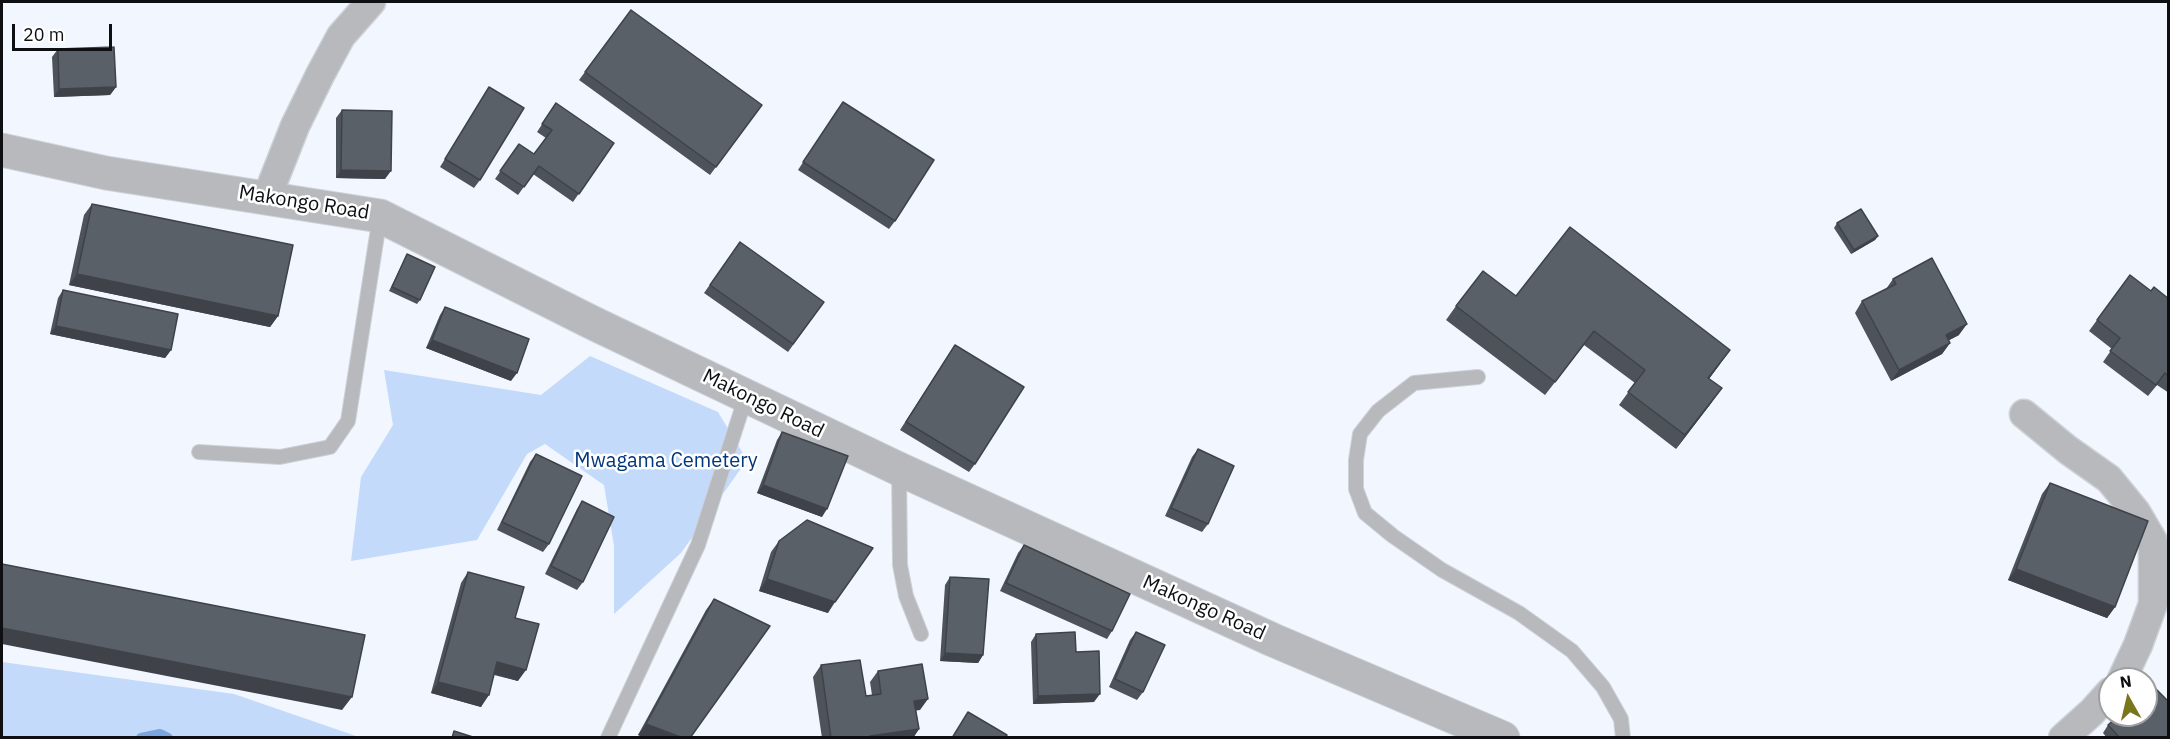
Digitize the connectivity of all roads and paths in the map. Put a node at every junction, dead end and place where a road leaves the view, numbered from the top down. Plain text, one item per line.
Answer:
1 (371, 2) edge
2 (2, 150) edge
3 (267, 196) junction
4 (380, 216) junction
5 (1478, 377) dead end
6 (746, 396) junction
7 (2024, 414) dead end
8 (199, 452) dead end
9 (899, 469) junction
10 (921, 633) dead end
11 (2128, 667) edge
12 (2098, 705) edge
13 (608, 738) edge
14 (1503, 738) edge
15 (1623, 738) edge
16 (2063, 738) edge

1 - 3 street
2 - 3 street, Makongo Road
3 - 4 street, Makongo Road
4 - 6 street, Makongo Road
4 - 8 lane
5 - 15 lane
6 - 9 street, Makongo Road
6 - 13 lane
7 - 11 street
9 - 10 lane
9 - 14 street, Makongo Road
12 - 16 street

